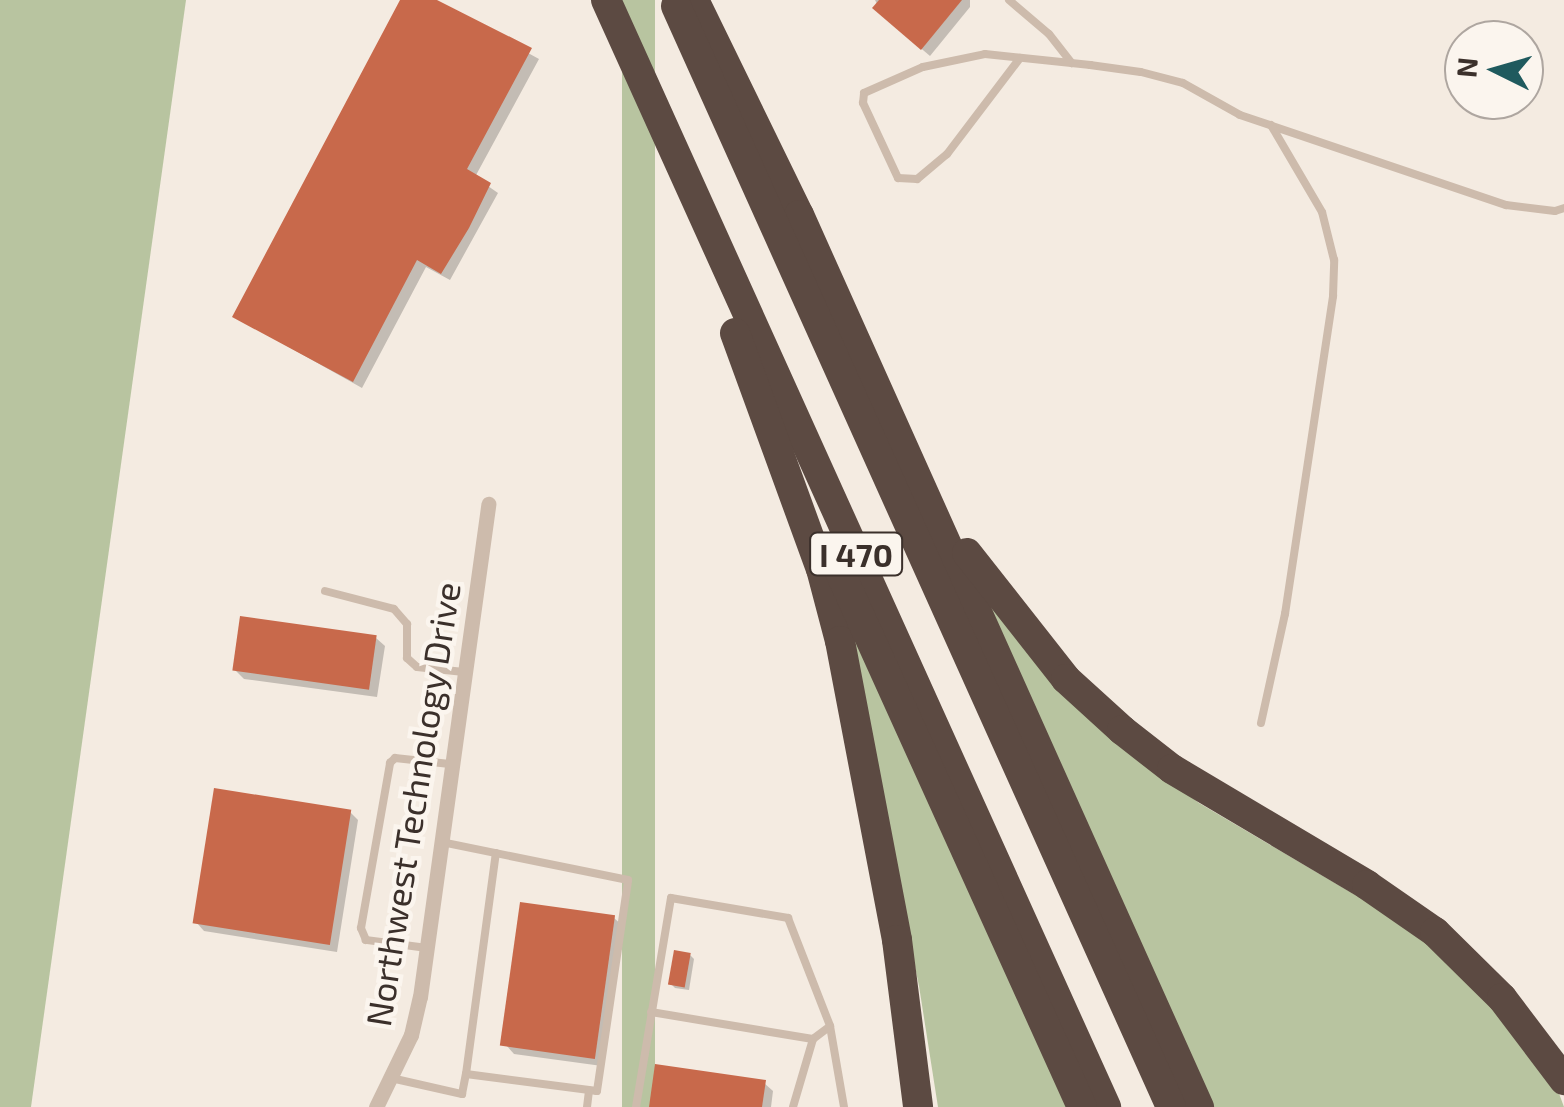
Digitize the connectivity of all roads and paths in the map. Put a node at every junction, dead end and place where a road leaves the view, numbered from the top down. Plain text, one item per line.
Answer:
1 (606, 0) edge
2 (673, 0) edge
3 (694, 0) edge
4 (1009, 0) edge
5 (1020, 58) junction
6 (1072, 64) junction
7 (1271, 126) junction
8 (1564, 208) edge
9 (755, 383) junction
10 (917, 475) junction
11 (488, 504) dead end
12 (324, 591) dead end
13 (464, 672) junction
14 (1261, 723) dead end
15 (450, 764) junction
16 (441, 842) junction
17 (496, 853) junction
18 (427, 948) junction
19 (651, 1012) junction
20 (830, 1026) junction
21 (813, 1038) junction
22 (466, 1074) junction
23 (390, 1078) junction
24 (1564, 1080) edge
25 (589, 1090) junction
26 (462, 1094) junction
27 (376, 1107) edge
28 (460, 1107) edge
29 (587, 1107) edge
30 (636, 1107) edge
31 (793, 1107) edge
32 (844, 1107) edge
33 (918, 1107) edge
34 (1082, 1107) edge
35 (1106, 1107) edge
36 (1171, 1107) edge
37 (1199, 1107) edge

1 - 9 highway
1 - 35 highway, I 470
2 - 36 highway, I 470
3 - 10 highway
4 - 6 lane
5 - 5 lane
5 - 6 lane
6 - 7 lane
7 - 8 lane
7 - 14 lane
9 - 33 highway
9 - 34 highway
10 - 24 highway
10 - 37 highway
11 - 13 street, Northwest Technology Drive
12 - 13 lane
13 - 15 street, Northwest Technology Drive
15 - 16 street, Northwest Technology Drive
15 - 18 lane
16 - 17 lane
16 - 18 street, Northwest Technology Drive
17 - 22 lane
17 - 25 lane
18 - 23 street, Northwest Technology Drive
19 - 20 lane
19 - 21 lane
19 - 30 lane
20 - 21 lane
20 - 32 lane
21 - 31 lane
22 - 25 lane
22 - 26 lane
23 - 26 lane
23 - 27 street, Northwest Technology Drive
25 - 29 lane
26 - 28 lane

